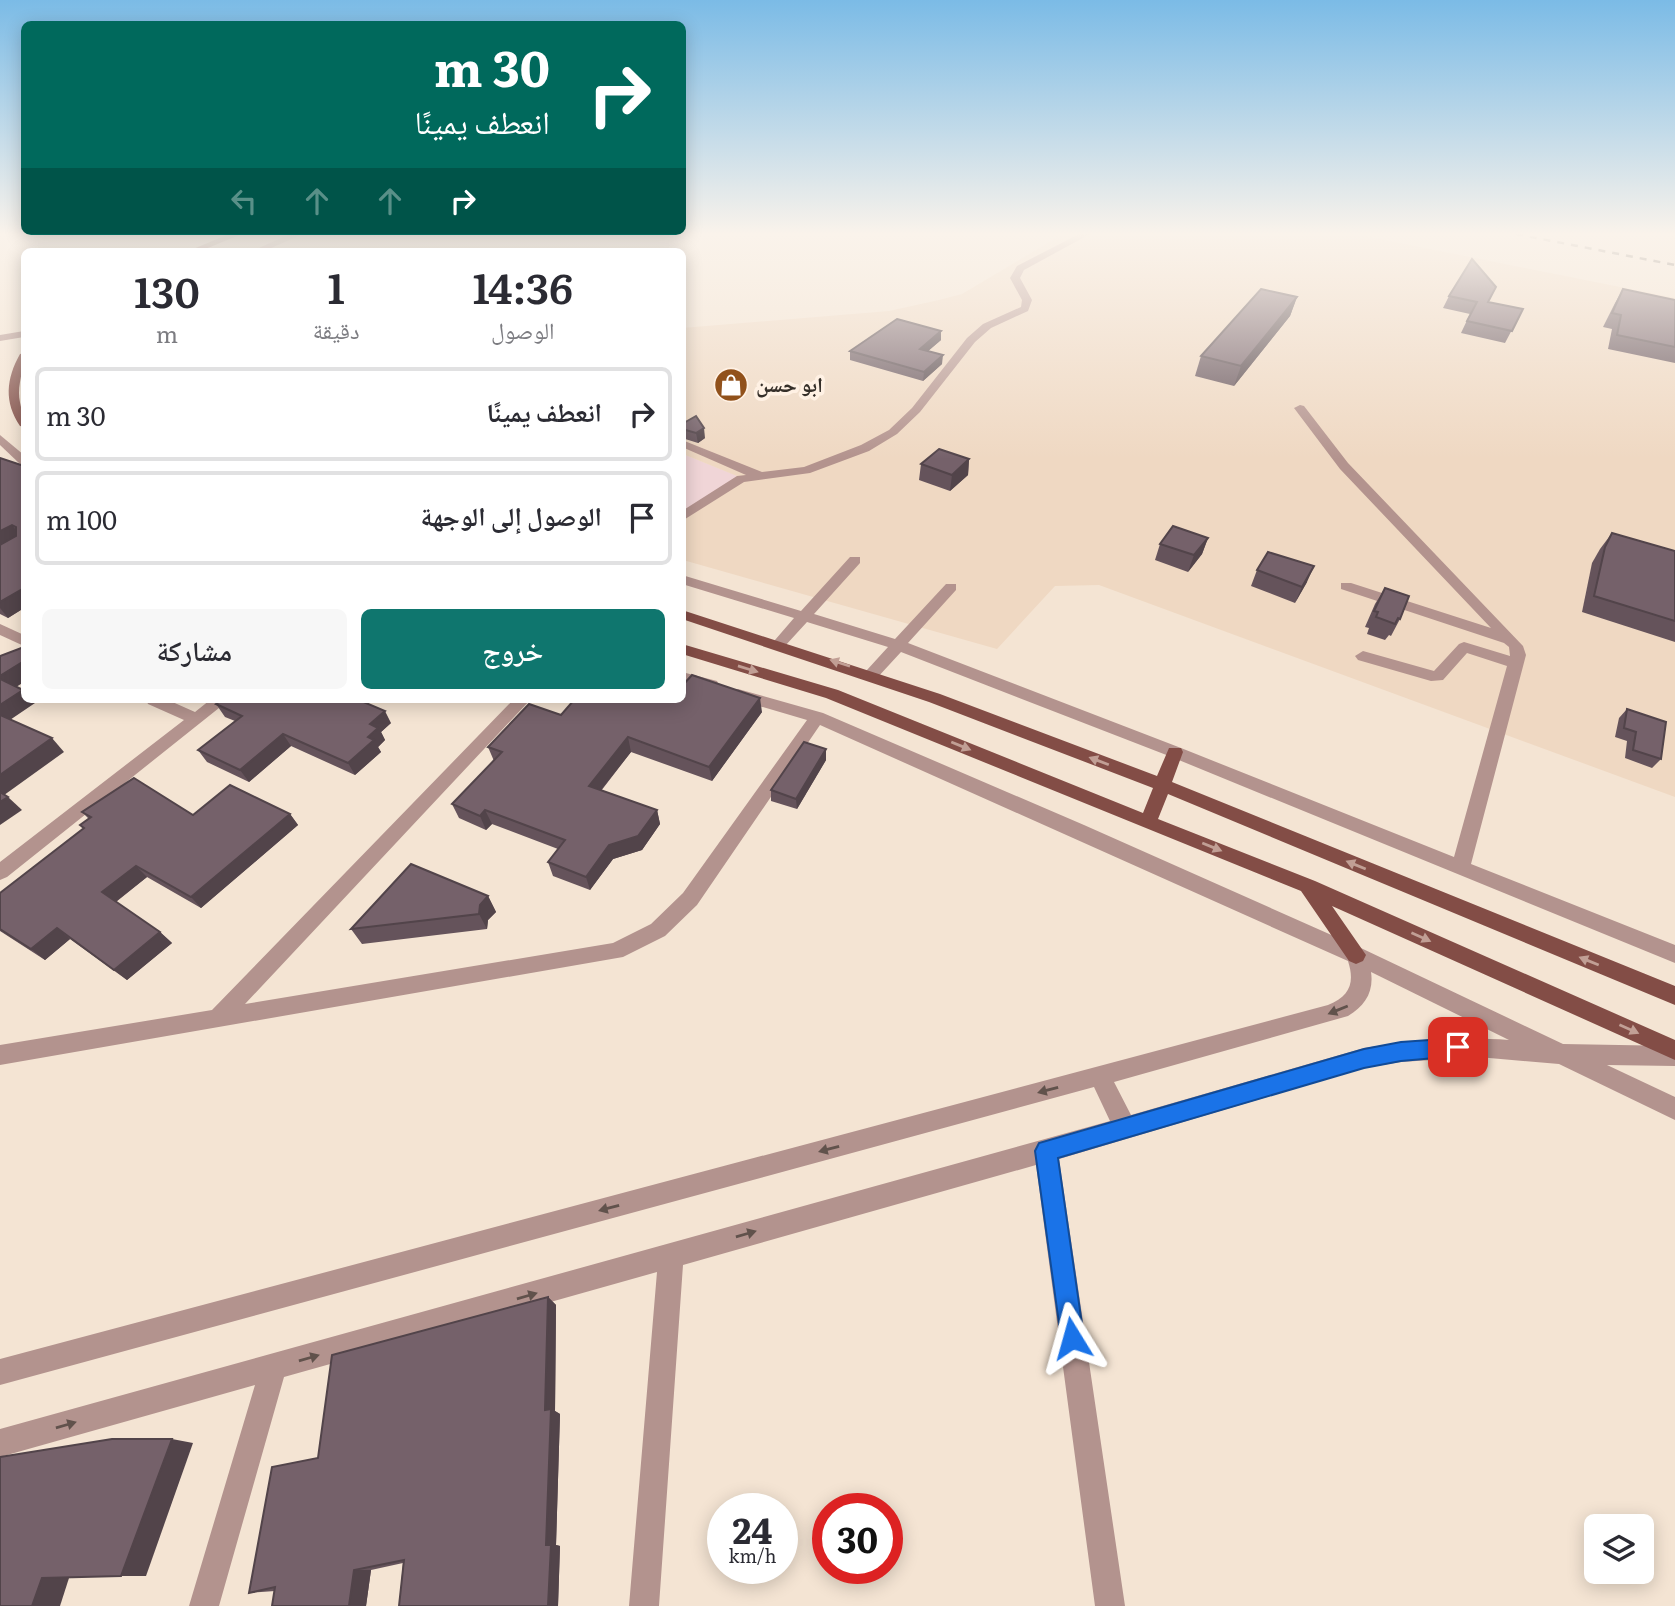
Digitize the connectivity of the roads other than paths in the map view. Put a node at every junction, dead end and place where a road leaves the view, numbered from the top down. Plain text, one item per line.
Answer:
1 (1025, 309) edge
2 (21, 334) edge
3 (0, 338) edge
4 (21, 362) edge
5 (1300, 408) dead end
6 (21, 420) edge
7 (1, 443) edge
8 (686, 445) edge
9 (21, 459) edge
10 (761, 476) junction
11 (686, 514) edge
12 (855, 560) dead end
13 (686, 580) edge
14 (1346, 586) dead end
15 (951, 587) dead end
16 (686, 615) edge
17 (806, 615) junction
18 (0, 629) edge
19 (21, 639) edge
20 (1508, 639) junction
21 (780, 643) junction
22 (898, 646) junction
23 (686, 650) edge
24 (1363, 656) dead end
25 (1516, 663) junction
26 (872, 674) junction
27 (686, 678) edge
28 (161, 703) edge
29 (217, 703) edge
30 (519, 703) edge
31 (817, 718) junction
32 (196, 719) junction
33 (1175, 752) junction
34 (1163, 786) junction
35 (1148, 822) junction
36 (1461, 866) junction
37 (0, 872) edge
38 (1307, 886) junction
39 (1675, 954) edge
40 (1356, 955) junction
41 (1675, 996) edge
42 (217, 1019) junction
43 (1675, 1050) edge
44 (1561, 1054) junction
45 (0, 1055) edge
46 (1675, 1056) edge
47 (1100, 1076) junction
48 (1675, 1109) edge
49 (1125, 1128) junction
50 (1046, 1151) junction
51 (671, 1255) junction
52 (273, 1368) junction
53 (0, 1372) edge
54 (0, 1443) edge
55 (204, 1606) edge
56 (644, 1606) edge
57 (1110, 1606) edge

1 - 10 street
2 - 3 street
4 - 6 main road
5 - 20 street
7 - 9 street
8 - 10 street
10 - 11 street
12 - 17 street
13 - 17 street
14 - 20 street
15 - 22 street
16 - 21 main road
17 - 21 street
17 - 22 street
18 - 19 street
20 - 25 street
26 -> 21 main road
22 - 26 street
22 - 33 street
23 -> 35 main road
24 - 25 street
25 - 36 street
34 -> 26 main road
27 - 31 street
28 - 32 street
29 - 32 street
30 - 42 street
31 - 40 street
31 - 42 street
32 - 37 street
33 - 34 main road
33 - 36 street
34 - 35 main road
41 -> 34 main road
35 -> 38 main road
36 - 39 street
38 - 40 main road
38 -> 43 main road
40 - 44 street
40 -> 47 street
42 - 45 street
44 - 46 street
44 - 48 street
44 - 49 street
47 - 49 street
47 -> 53 street
49 - 50 street
51 -> 50 street
50 - 57 street
52 -> 51 street
51 - 56 street
54 -> 52 street
52 - 55 street

